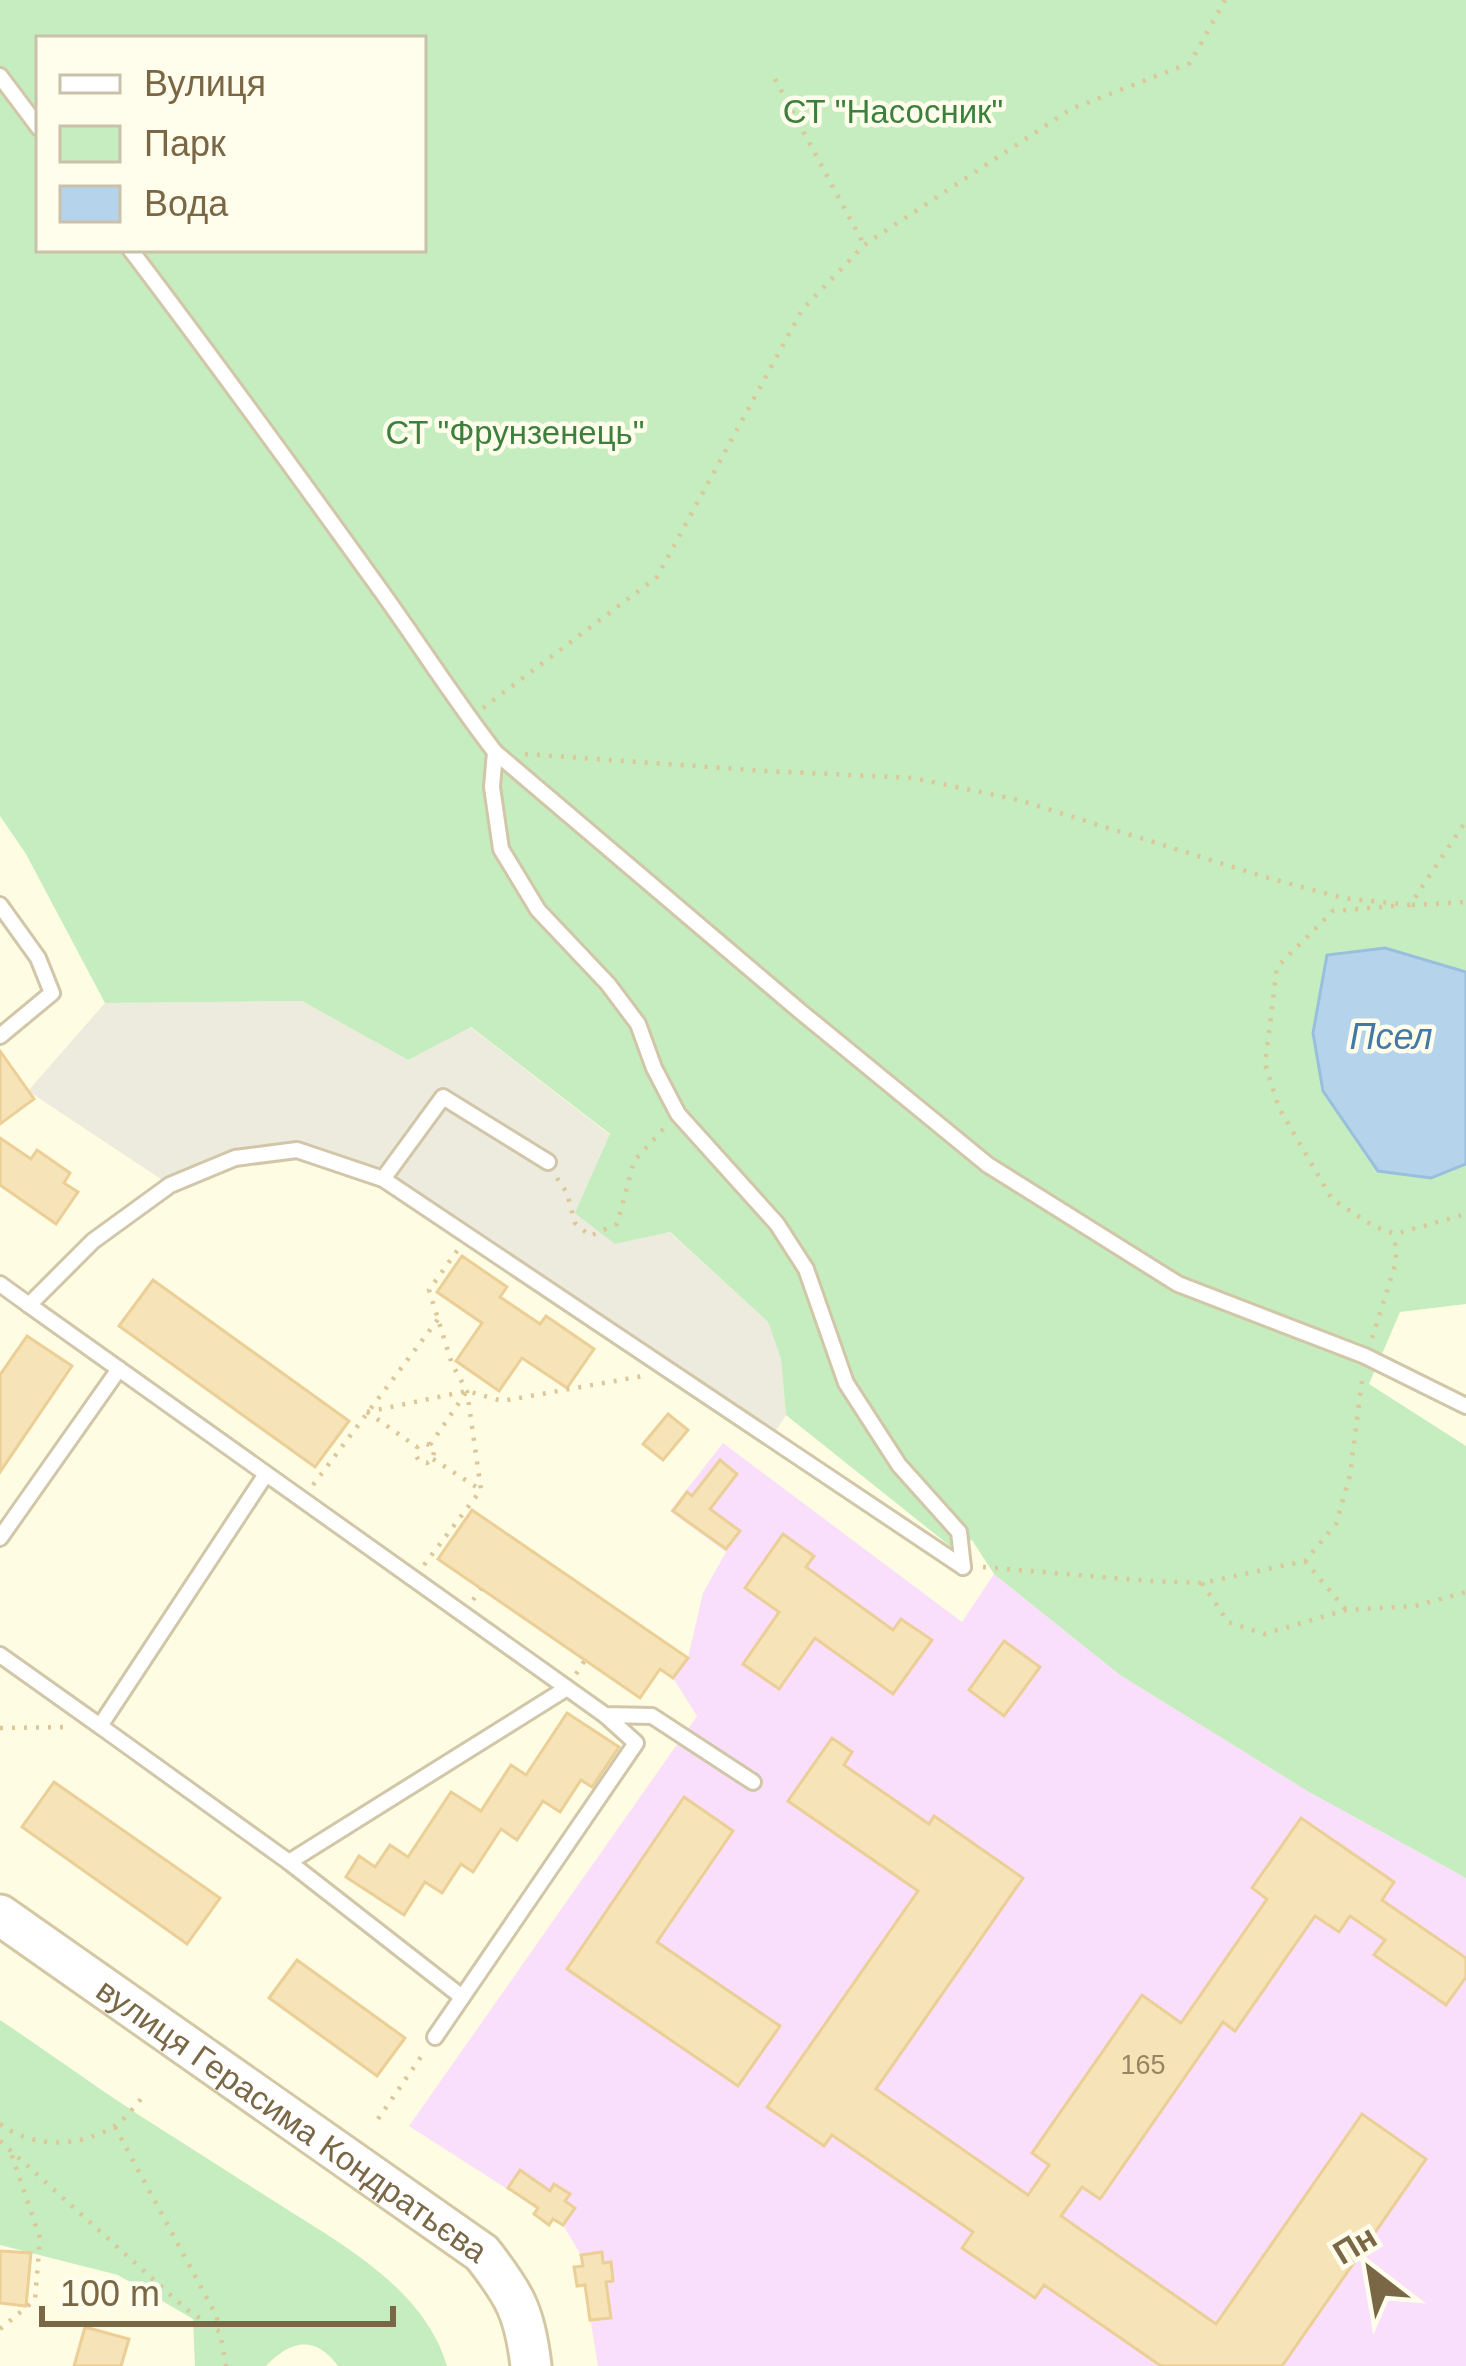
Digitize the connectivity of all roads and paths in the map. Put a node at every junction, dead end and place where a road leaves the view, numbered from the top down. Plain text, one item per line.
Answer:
1 (1225, 0) edge
2 (0, 76) edge
3 (775, 79) dead end
4 (36, 124) edge
5 (864, 245) junction
6 (132, 252) edge
7 (469, 718) junction
8 (495, 752) junction
9 (1466, 821) edge
10 (1466, 902) edge
11 (0, 904) edge
12 (1411, 905) junction
13 (0, 1036) edge
14 (679, 1114) junction
15 (548, 1162) joint
16 (383, 1179) junction
17 (1466, 1214) edge
18 (1395, 1234) junction
19 (468, 1235) junction
20 (0, 1284) edge
21 (29, 1304) junction
22 (439, 1318) junction
23 (1365, 1356) junction
24 (118, 1369) junction
25 (671, 1370) junction
26 (467, 1391) junction
27 (1466, 1406) edge
28 (367, 1412) junction
29 (430, 1445) junction
30 (417, 1447) junction
31 (433, 1459) junction
32 (266, 1474) junction
33 (481, 1490) junction
34 (302, 1499) junction
35 (0, 1538) edge
36 (1305, 1562) junction
37 (996, 1568) dead end
38 (414, 1579) junction
39 (1202, 1583) junction
40 (1466, 1592) edge
41 (1346, 1610) junction
42 (0, 1655) edge
43 (567, 1688) junction
44 (605, 1715) junction
45 (100, 1726) junction
46 (0, 1728) edge
47 (753, 1782) dead end
48 (289, 1862) junction
49 (0, 1915) edge
50 (462, 1997) junction
51 (435, 2037) joint
52 (141, 2099) dead end
53 (378, 2119) dead end
54 (0, 2124) edge
55 (115, 2127) junction
56 (0, 2141) edge
57 (10, 2150) junction
58 (0, 2329) edge
59 (220, 2332) junction
60 (226, 2366) edge
61 (531, 2366) edge

1 - 5 path
2 - 4 lane
3 - 5 path
5 - 7 path
6 - 7 lane
7 - 8 lane
8 - 12 path
8 - 14 lane
8 - 23 lane
9 - 12 path
10 - 12 path
11 - 13 lane
12 - 18 path
14 - 15 path
14 - 25 lane
15 - 16 lane
16 - 19 lane
16 - 21 lane
17 - 18 path
18 - 23 path
19 - 22 path
19 - 25 lane
20 - 21 lane
21 - 24 lane
22 - 26 path
22 - 28 path
23 - 27 lane
23 - 36 path
24 - 32 lane
24 - 35 lane
25 - 26 path
26 - 28 path
26 - 29 path
26 - 33 path
28 - 30 path
28 - 34 path
29 - 30 path
29 - 31 path
30 - 31 path
31 - 33 path
32 - 34 lane
32 - 45 lane
33 - 38 path
34 - 38 lane
36 - 39 path
36 - 41 path
37 - 39 path
38 - 43 lane
39 - 41 path
40 - 41 path
42 - 45 lane
43 - 44 lane
43 - 48 lane
44 - 47 lane
44 - 50 lane
45 - 46 path
45 - 48 lane
48 - 50 lane
49 - 61 main road, вулиця Герасима Кондратьєва
50 - 51 lane
51 - 53 path
52 - 55 path
54 - 55 path
55 - 59 path
56 - 57 path
57 - 58 path
57 - 59 path
59 - 60 path

